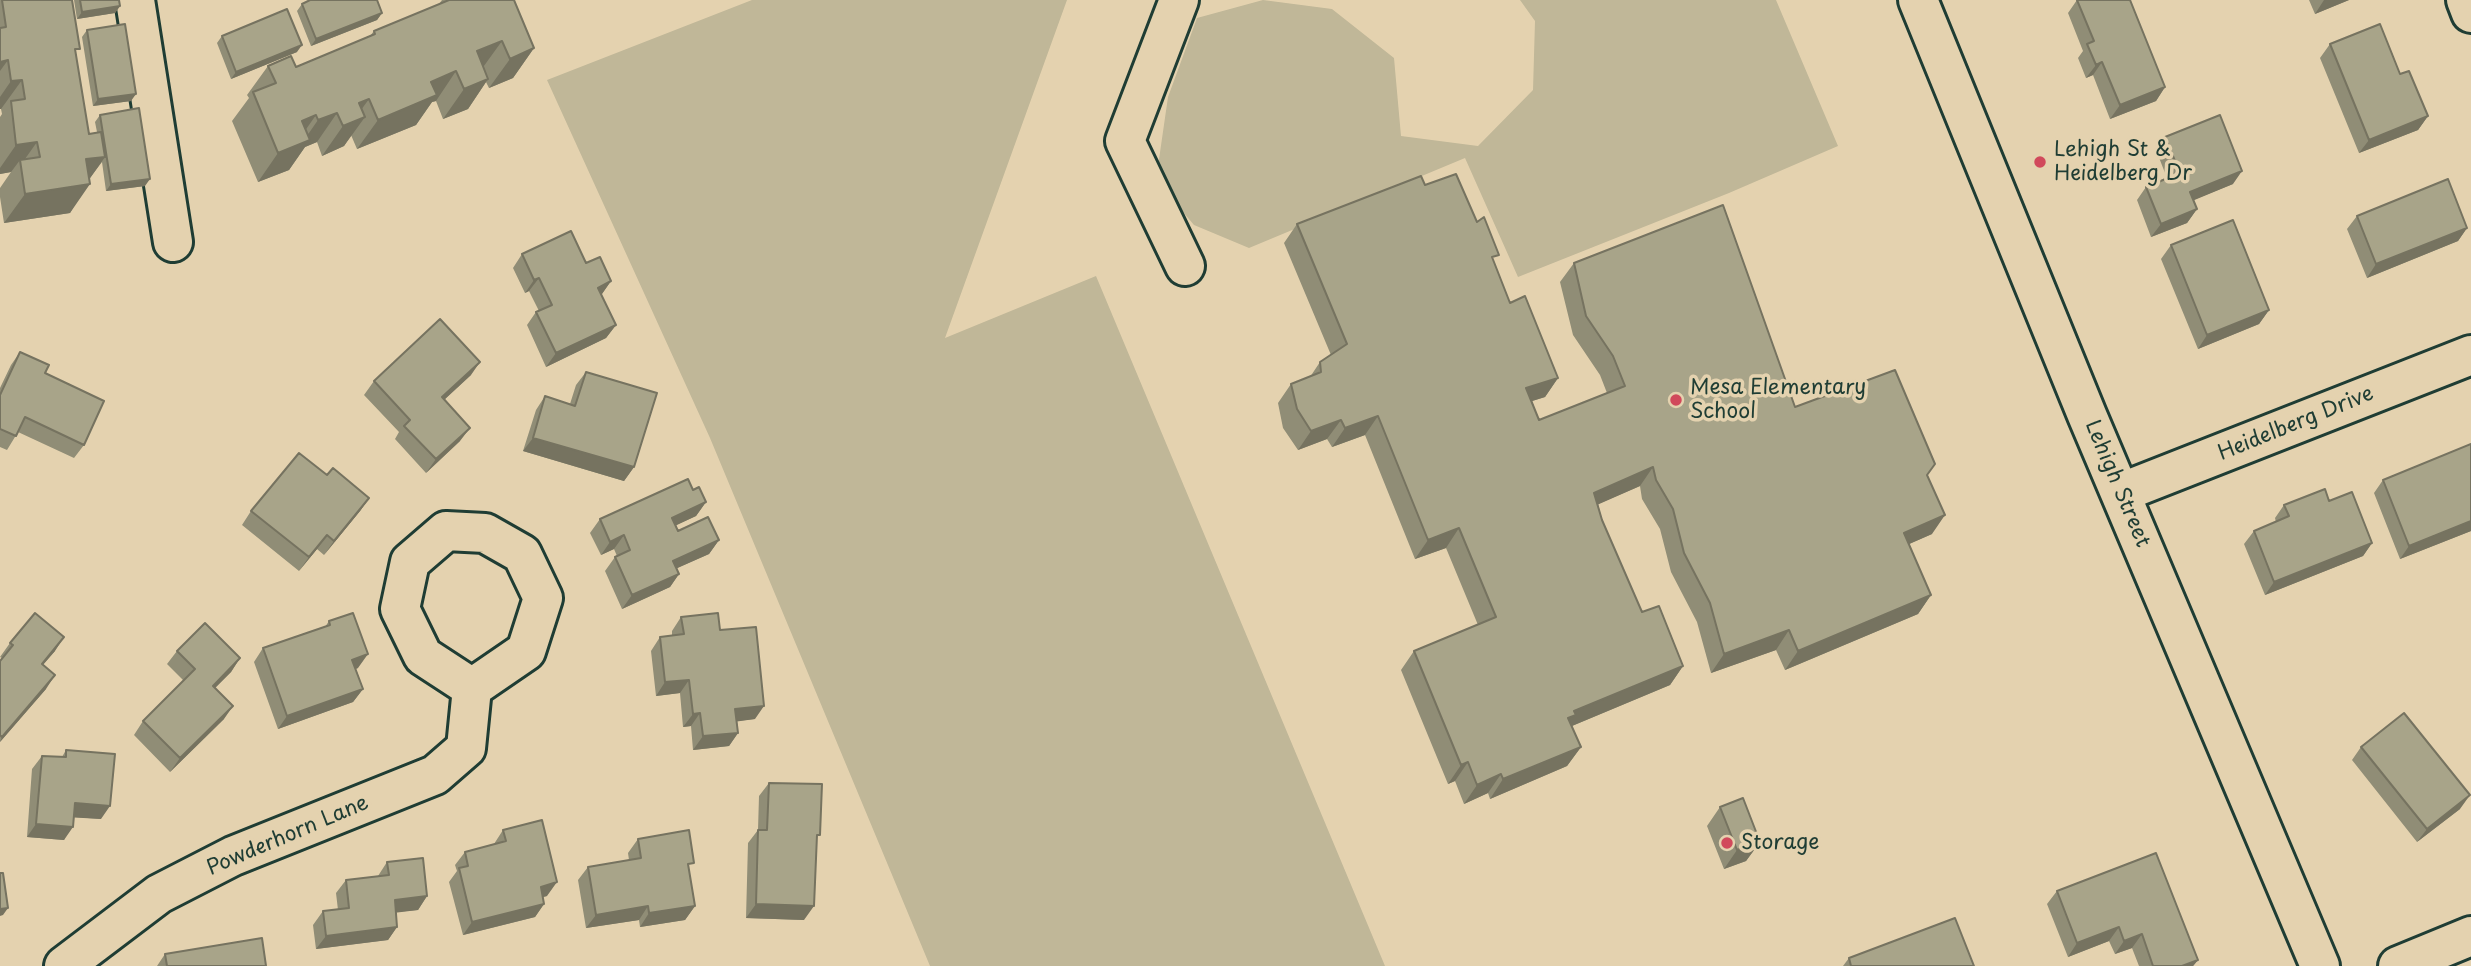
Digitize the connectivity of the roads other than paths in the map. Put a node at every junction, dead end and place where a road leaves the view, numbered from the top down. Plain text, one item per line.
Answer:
1 (135, 0) edge
2 (1179, 0) edge
3 (1918, 0) edge
4 (2466, 0) edge
5 (2471, 13) edge
6 (173, 242) dead end
7 (1185, 267) dead end
8 (2471, 355) edge
9 (2120, 493) junction
10 (472, 688) dead end
11 (2471, 936) edge
12 (64, 966) edge
13 (2320, 966) edge
14 (2398, 966) edge

1 - 6 street
2 - 7 street
3 - 9 street, Lehigh Street
4 - 5 street
8 - 9 street, Heidelberg Drive
9 - 13 street, Lehigh Street
10 - 12 street, Powderhorn Lane
11 - 14 street

